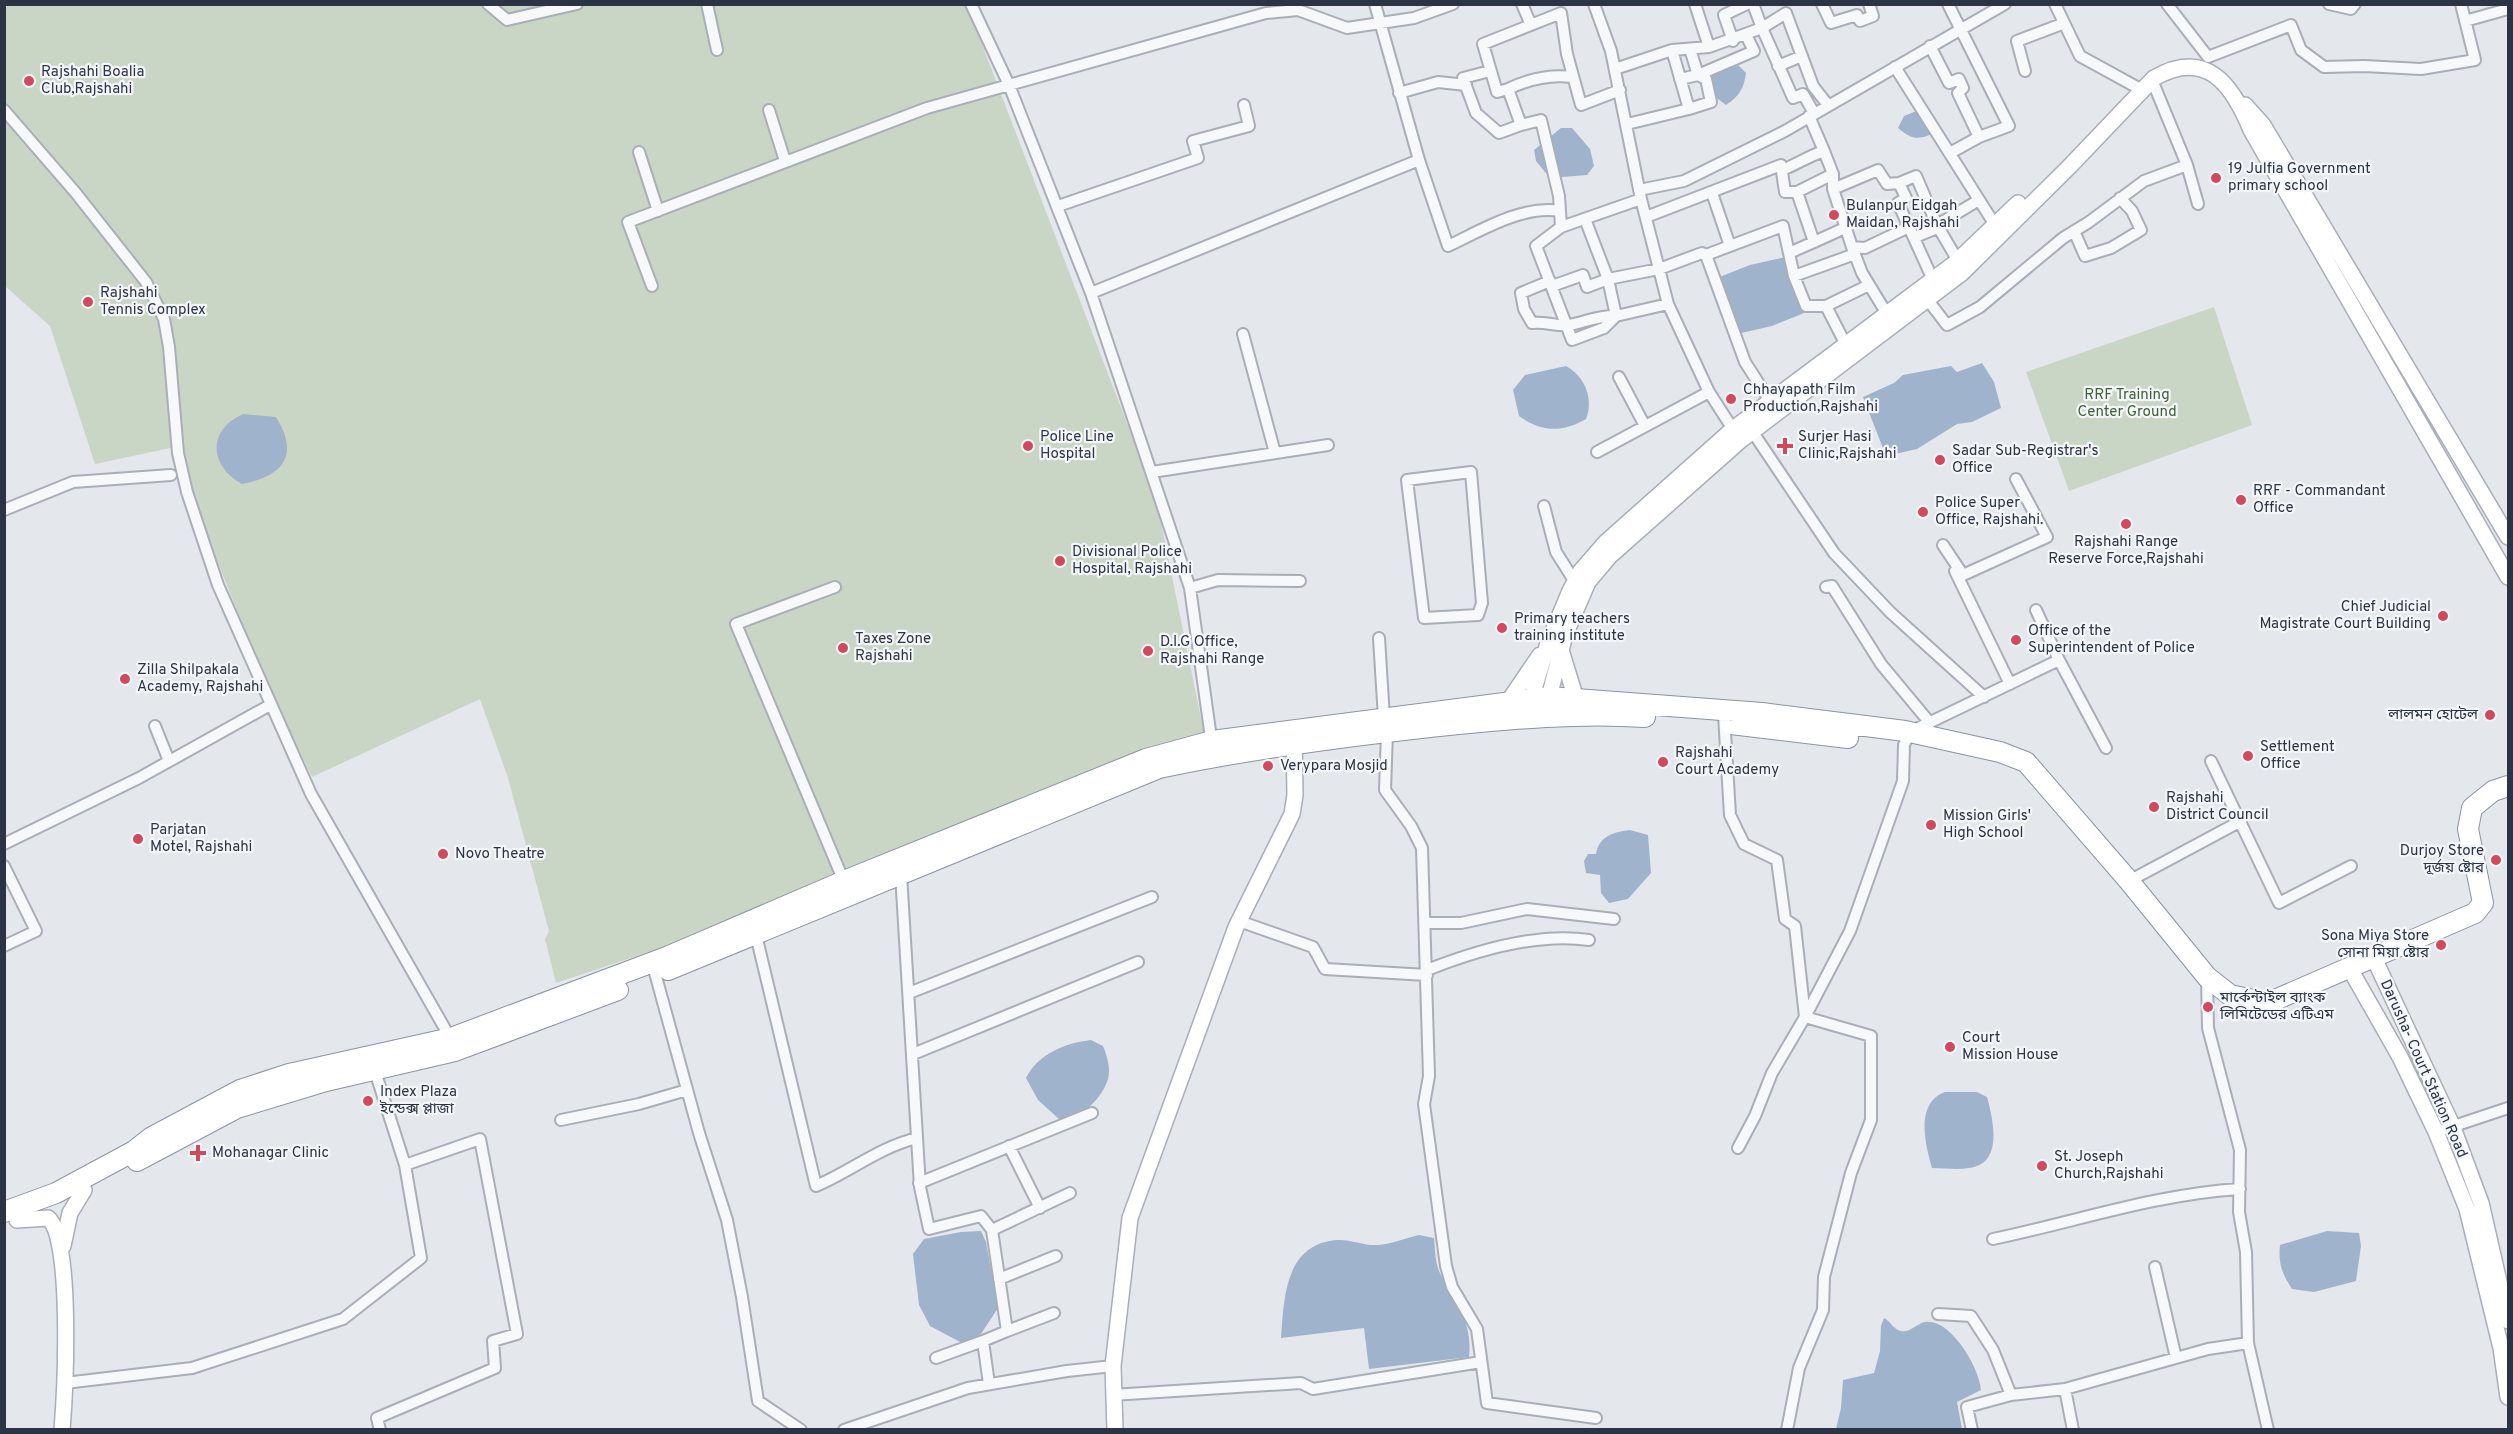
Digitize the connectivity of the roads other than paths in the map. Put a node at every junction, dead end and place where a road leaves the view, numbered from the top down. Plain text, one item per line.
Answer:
1 (488, 4) edge
2 (577, 4) edge
3 (707, 4) edge
4 (971, 4) edge
5 (1375, 4) edge
6 (1453, 4) edge
7 (1522, 4) edge
8 (1594, 4) edge
9 (1695, 4) edge
10 (1747, 4) edge
11 (1753, 4) edge
12 (1822, 4) edge
13 (1869, 4) edge
14 (1948, 4) edge
15 (2005, 4) edge
16 (2055, 4) edge
17 (2167, 4) edge
18 (2329, 4) edge
19 (2355, 4) edge
20 (2461, 4) edge
21 (2508, 9) edge
22 (2465, 21) junction
23 (2062, 24) junction
24 (1380, 25) junction
25 (1531, 25) junction
26 (1762, 28) junction
27 (1959, 30) junction
28 (1746, 35) junction
29 (1732, 41) junction
30 (1930, 46) junction
31 (1709, 47) junction
32 (1690, 49) junction
33 (717, 50) dead end
34 (1672, 50) junction
35 (1802, 56) junction
36 (1778, 66) junction
37 (1895, 66) junction
38 (1615, 69) junction
39 (1490, 71) junction
40 (2025, 71) dead end
41 (1698, 75) junction
42 (1572, 77) junction
43 (1680, 79) junction
44 (1009, 85) junction
45 (1466, 85) junction
46 (2147, 85) junction
47 (1508, 89) junction
48 (1620, 90) junction
49 (1399, 93) junction
50 (1244, 105) dead end
51 (1828, 105) junction
52 (2125, 107) junction
53 (1689, 109) junction
54 (4, 110) edge
55 (769, 111) dead end
56 (1812, 115) junction
57 (1627, 124) junction
58 (1521, 125) junction
59 (1979, 137) junction
60 (1824, 151) junction
61 (639, 152) dead end
62 (1950, 153) junction
63 (1419, 160) junction
64 (785, 161) junction
65 (2187, 165) junction
66 (1782, 170) junction
67 (1833, 174) junction
68 (1899, 183) junction
69 (1833, 189) junction
70 (1797, 192) junction
71 (1712, 193) junction
72 (1640, 194) junction
73 (2120, 198) dead end
74 (1979, 200) junction
75 (2199, 204) dead end
76 (1058, 206) junction
77 (658, 211) junction
78 (1560, 211) junction
79 (2309, 215) junction
80 (1646, 217) junction
81 (1585, 219) junction
82 (1995, 225) junction
83 (1937, 226) junction
84 (1561, 227) junction
85 (1845, 228) junction
86 (2074, 231) junction
87 (1911, 232) junction
88 (1814, 243) junction
89 (1730, 246) junction
90 (1853, 251) junction
91 (1789, 253) junction
92 (1706, 255) junction
93 (1958, 261) junction
94 (1659, 268) junction
95 (1794, 276) junction
96 (1608, 279) junction
97 (1933, 280) junction
98 (1551, 284) junction
99 (1869, 285) junction
100 (652, 286) dead end
101 (1091, 293) junction
102 (1927, 299) junction
103 (1668, 304) junction
104 (1826, 306) junction
105 (1887, 314) junction
106 (1616, 316) junction
107 (1567, 326) junction
108 (1243, 334) dead end
109 (1846, 345) junction
110 (1619, 377) dead end
111 (1709, 392) junction
112 (1770, 401) junction
113 (1645, 426) junction
114 (1743, 430) junction
115 (1328, 445) dead end
116 (1597, 452) dead end
117 (1275, 453) junction
118 (1152, 472) junction
119 (171, 475) dead end
120 (2016, 479) dead end
121 (1544, 506) dead end
122 (4, 510) edge
123 (2508, 537) edge
124 (2508, 577) edge
125 (1300, 580) dead end
126 (1575, 582) junction
127 (835, 587) dead end
128 (1826, 587) dead end
129 (1190, 588) junction
130 (2036, 610) dead end
131 (1478, 615) joint
132 (1378, 638) dead end
133 (1554, 646) junction
134 (2059, 660) junction
135 (2010, 684) junction
136 (1984, 697) junction
137 (1576, 699) junction
138 (1508, 702) junction
139 (270, 705) junction
140 (1537, 707) junction
141 (1724, 717) junction
142 (1930, 723) junction
143 (1385, 725) junction
144 (155, 726) dead end
145 (1294, 737) junction
146 (1907, 739) junction
147 (2106, 747) dead end
148 (1213, 749) junction
149 (169, 761) junction
150 (2211, 761) dead end
151 (2508, 786) edge
152 (2241, 821) junction
153 (4, 844) edge
154 (4, 866) edge
155 (2351, 866) dead end
156 (901, 874) junction
157 (2129, 881) junction
158 (847, 888) junction
159 (1152, 897) dead end
160 (1614, 919) dead end
161 (1239, 921) junction
162 (1426, 923) junction
163 (756, 935) junction
164 (1589, 940) dead end
165 (4, 946) edge
166 (2373, 956) junction
167 (1138, 962) dead end
168 (655, 968) junction
169 (2350, 969) junction
170 (1427, 973) junction
171 (2207, 977) junction
172 (909, 993) junction
173 (1805, 1017) junction
174 (453, 1045) junction
175 (913, 1054) junction
176 (372, 1064) junction
177 (687, 1090) junction
178 (2508, 1108) edge
179 (1092, 1113) dead end
180 (561, 1120) dead end
181 (2452, 1125) junction
182 (2436, 1132) junction
183 (917, 1138) junction
184 (1009, 1146) junction
185 (1738, 1148) dead end
186 (405, 1165) junction
187 (919, 1183) junction
188 (2240, 1189) junction
189 (84, 1190) junction
190 (1070, 1193) dead end
191 (1040, 1208) junction
192 (9, 1218) edge
193 (992, 1230) junction
194 (1993, 1239) dead end
195 (62, 1249) junction
196 (1056, 1256) dead end
197 (2155, 1267) dead end
198 (999, 1279) junction
199 (1054, 1314) dead end
200 (1938, 1314) dead end
201 (2508, 1321) edge
202 (1007, 1331) junction
203 (983, 1341) junction
204 (2248, 1343) junction
205 (2505, 1347) edge
206 (936, 1358) dead end
207 (2176, 1358) junction
208 (1481, 1362) junction
209 (1113, 1366) junction
210 (65, 1383) junction
211 (989, 1384) junction
212 (2065, 1389) junction
213 (1112, 1395) junction
214 (2011, 1395) junction
215 (2508, 1397) edge
216 (1596, 1418) dead end
217 (2268, 1429) edge
218 (62, 1430) edge
219 (380, 1430) edge
220 (801, 1430) edge
221 (844, 1430) edge
222 (1116, 1430) edge
223 (1787, 1430) edge
224 (1972, 1430) edge
225 (2073, 1430) edge
226 (2256, 1430) edge

1 - 2 street
3 - 33 street
4 - 44 street
5 - 24 street
6 - 24 street
7 - 25 street
8 - 38 street
9 - 31 street
10 - 29 street
11 - 26 street
12 - 13 street
14 - 27 street
15 - 27 street
16 - 23 street
17 - 22 street
18 - 19 street
20 - 22 street
21 - 22 street
23 - 40 street
23 - 46 street
24 - 44 street
24 - 49 street
25 - 39 street
25 - 42 street
26 - 28 street
26 - 35 street
26 - 36 street
27 - 30 street
27 - 59 street
28 - 29 street
28 - 41 street
29 - 31 street
30 - 37 street
30 - 59 street
31 - 32 street
32 - 34 street
32 - 41 street
34 - 38 street
34 - 43 street
35 - 36 street
35 - 51 street
36 - 56 street
37 - 51 street
37 - 62 street
38 - 48 street
39 - 45 street
39 - 47 street
41 - 43 street
41 - 53 street
42 - 47 street
42 - 48 street
43 - 53 street
44 - 64 street
44 - 76 street
45 - 49 street
45 - 58 street
46 - 52 street
46 - 65 street
46 - 79 street
47 - 58 street
48 - 57 street
49 - 63 street
50 - 76 street
51 - 56 street
52 - 82 street
52 - 102 street
53 - 57 street
54 - 139 street
55 - 64 street
56 - 60 street
56 - 72 street
57 - 72 street
58 - 78 street
59 - 62 street
60 - 66 street
60 - 67 street
61 - 77 street
62 - 74 street
63 - 78 street
63 - 101 street
64 - 77 street
65 - 75 street
65 - 86 street
66 - 70 street
66 - 71 street
67 - 69 street
67 - 70 street
68 - 69 street
68 - 83 street
68 - 87 street
69 - 85 street
70 - 88 street
71 - 80 street
71 - 89 street
72 - 80 street
72 - 81 street
73 - 86 street
74 - 82 street
74 - 83 street
76 - 101 street
77 - 100 street
78 - 84 street
79 - 123 street
79 - 124 street
80 - 94 street
81 - 84 street
81 - 96 street
82 - 93 street
83 - 87 street
83 - 93 street
84 - 98 street
85 - 88 street
85 - 90 street
86 - 102 street
87 - 90 street
87 - 97 street
88 - 91 street
89 - 91 street
89 - 92 street
90 - 95 street
90 - 99 street
91 - 95 street
92 - 94 street
92 - 112 street
93 - 97 street
94 - 96 street
94 - 103 street
95 - 104 street
96 - 98 street
96 - 106 street
97 - 105 street
98 - 107 street
98 - 107 street
99 - 104 street
99 - 105 street
101 - 118 street
102 - 114 street
103 - 106 street
103 - 111 street
104 - 109 street
105 - 109 street
106 - 107 street
108 - 117 street
109 - 112 street
110 - 113 street
111 - 113 street
111 - 114 street
112 - 114 street
113 - 116 street
114 - 126 street
114 - 133 street
114 - 136 street
115 - 117 street
117 - 118 street
118 - 129 street
119 - 122 street
120 - 135 street
121 - 126 street
125 - 129 street
126 - 133 street
127 - 158 street
128 - 142 street
129 - 148 street
130 - 134 street
131 - 131 street
132 - 143 street
133 - 137 street
133 - 138 street
133 - 140 street
134 - 135 street
134 - 147 street
135 - 136 street
136 - 142 street
137 - 140 highway
137 - 141 highway
138 - 140 highway
138 - 143 highway
139 - 149 street
139 - 174 street
140 - 141 highway
140 - 143 highway
141 - 146 highway
141 - 173 street
142 - 146 street
143 - 145 highway
143 - 162 street
144 - 149 street
145 - 148 highway
145 - 161 street
146 - 157 highway
146 - 173 street
148 - 156 highway
148 - 158 highway
149 - 153 street
150 - 152 street
151 - 166 highway
152 - 155 street
152 - 157 street
154 - 165 street
156 - 158 highway
156 - 172 street
157 - 171 highway
158 - 163 highway
158 - 168 highway
159 - 172 street
160 - 162 street
161 - 170 street
161 - 209 street
162 - 170 street
163 - 168 highway
163 - 183 street
164 - 170 street
166 - 169 highway
166 - 181 street, Darusha- Court Station Road
167 - 175 street
168 - 174 highway
168 - 177 street
169 - 171 highway
169 - 182 street, Darusha- Court Station Road
170 - 208 street
171 - 188 street
172 - 175 street
173 - 185 street
173 - 223 street
174 - 176 highway
175 - 183 street
176 - 186 street
176 - 189 highway
176 - 192 highway
177 - 180 street
177 - 220 street
178 - 181 street
179 - 184 street
181 - 182 street
181 - 201 street, Darusha- Court Station Road
182 - 205 street, Darusha- Court Station Road
183 - 187 street
184 - 187 street
184 - 191 street
186 - 210 street
186 - 219 street
187 - 193 street
188 - 194 street
188 - 204 street
189 - 192 highway
189 - 195 street
190 - 191 street
191 - 193 street
192 - 195 street
193 - 198 street
195 - 210 street
196 - 198 street
197 - 207 street
198 - 202 street
199 - 202 street
200 - 214 street
202 - 203 street
203 - 206 street
203 - 211 street
204 - 207 street
204 - 217 street
205 - 215 street, Darusha- Court Station Road
207 - 212 street
208 - 213 street
208 - 216 street
209 - 211 street
209 - 213 street
210 - 218 street
211 - 221 street
212 - 214 street
212 - 225 street
213 - 222 street
214 - 224 street
217 - 226 street

